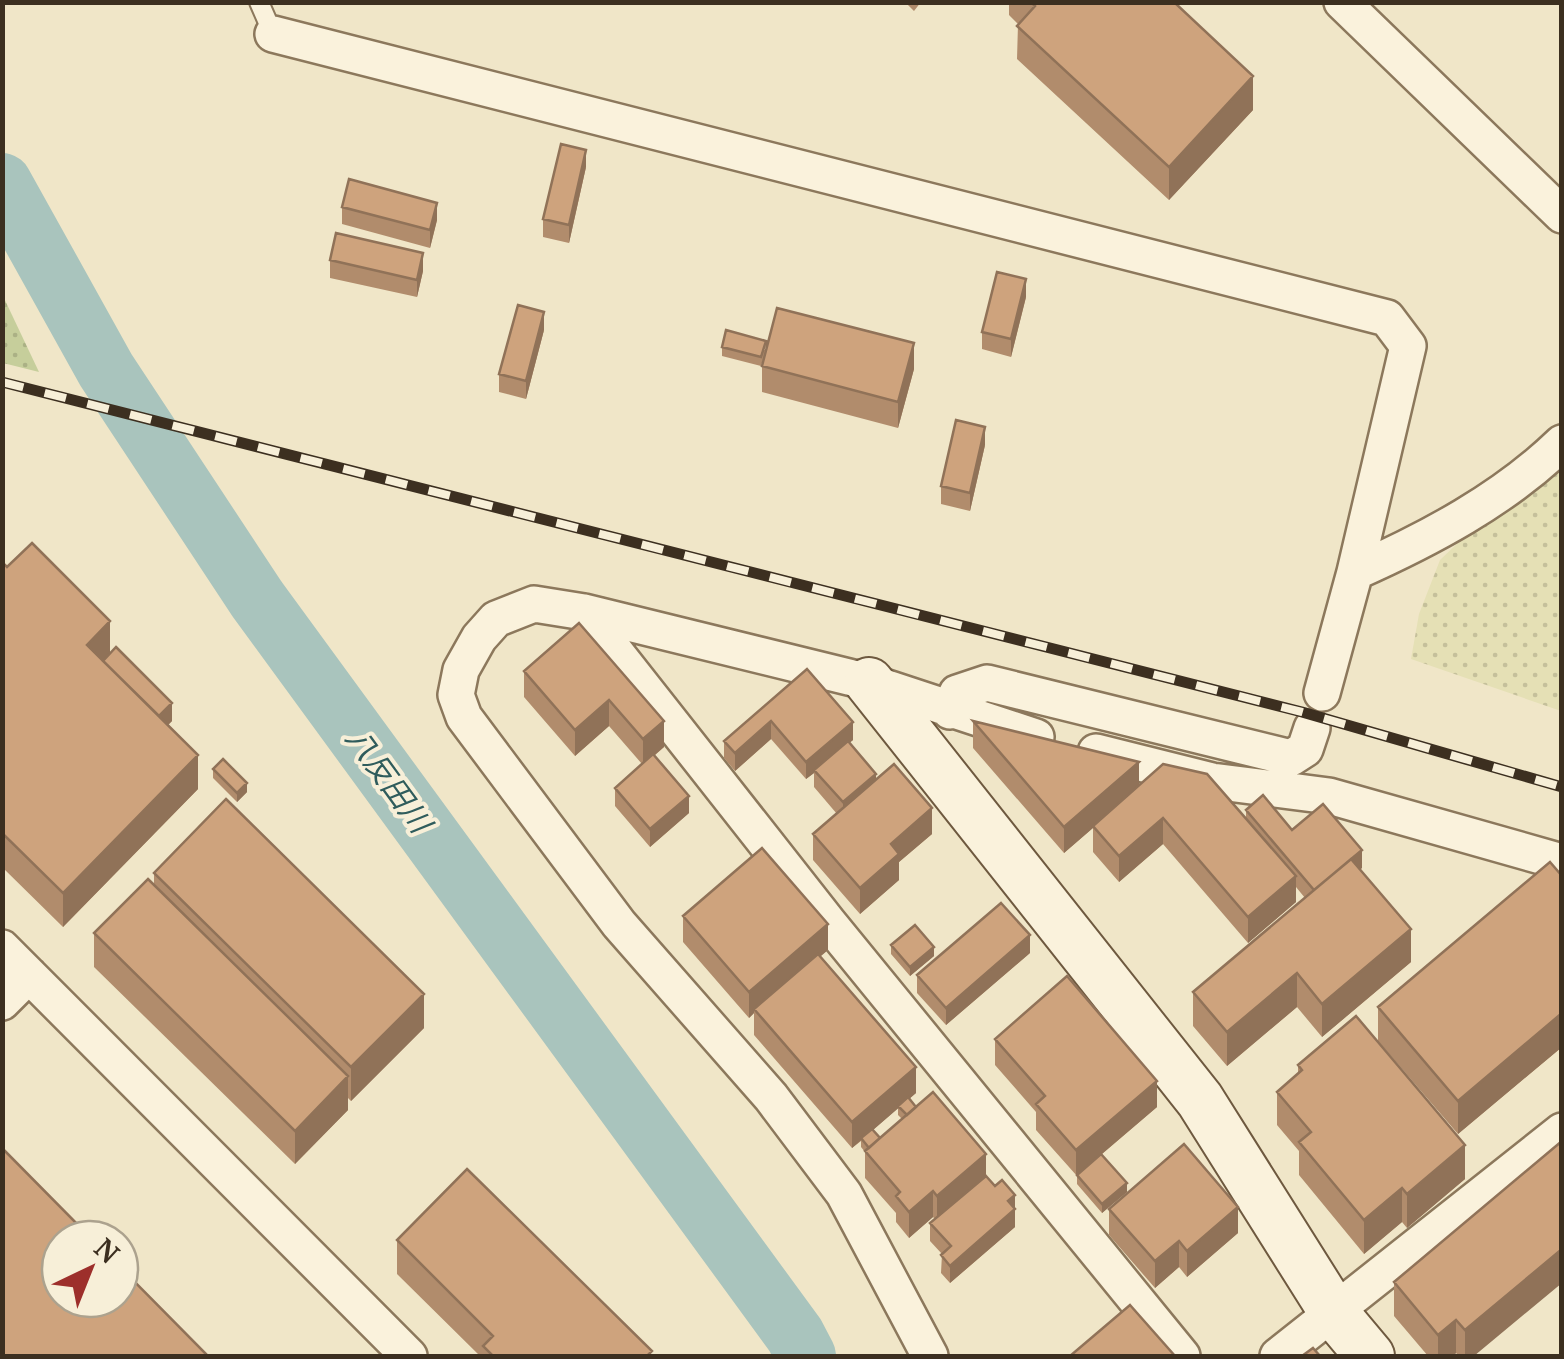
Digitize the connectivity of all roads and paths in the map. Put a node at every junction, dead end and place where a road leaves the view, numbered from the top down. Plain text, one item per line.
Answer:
1 (1342, 2) edge
2 (266, 18) edge
3 (1562, 214) edge
4 (1562, 443) edge
5 (1355, 572) junction
6 (584, 612) junction
7 (869, 682) junction
8 (1322, 693) dead end
9 (950, 711) junction
10 (1312, 728) dead end
11 (1562, 862) edge
12 (2, 948) edge
13 (30, 975) junction
14 (2, 1002) edge
15 (1562, 1131) edge
16 (1334, 1312) junction
17 (409, 1356) edge
18 (930, 1356) edge
19 (1182, 1356) edge
20 (1278, 1356) edge
21 (1370, 1356) edge

1 - 3 street
2 - 5 street
4 - 5 street
5 - 8 street
6 - 7 street
6 - 18 street
6 - 19 street
7 - 9 street
7 - 16 street
9 - 10 street
9 - 11 street
12 - 13 street
13 - 14 street
13 - 17 street
15 - 16 street
16 - 20 street
16 - 21 street

